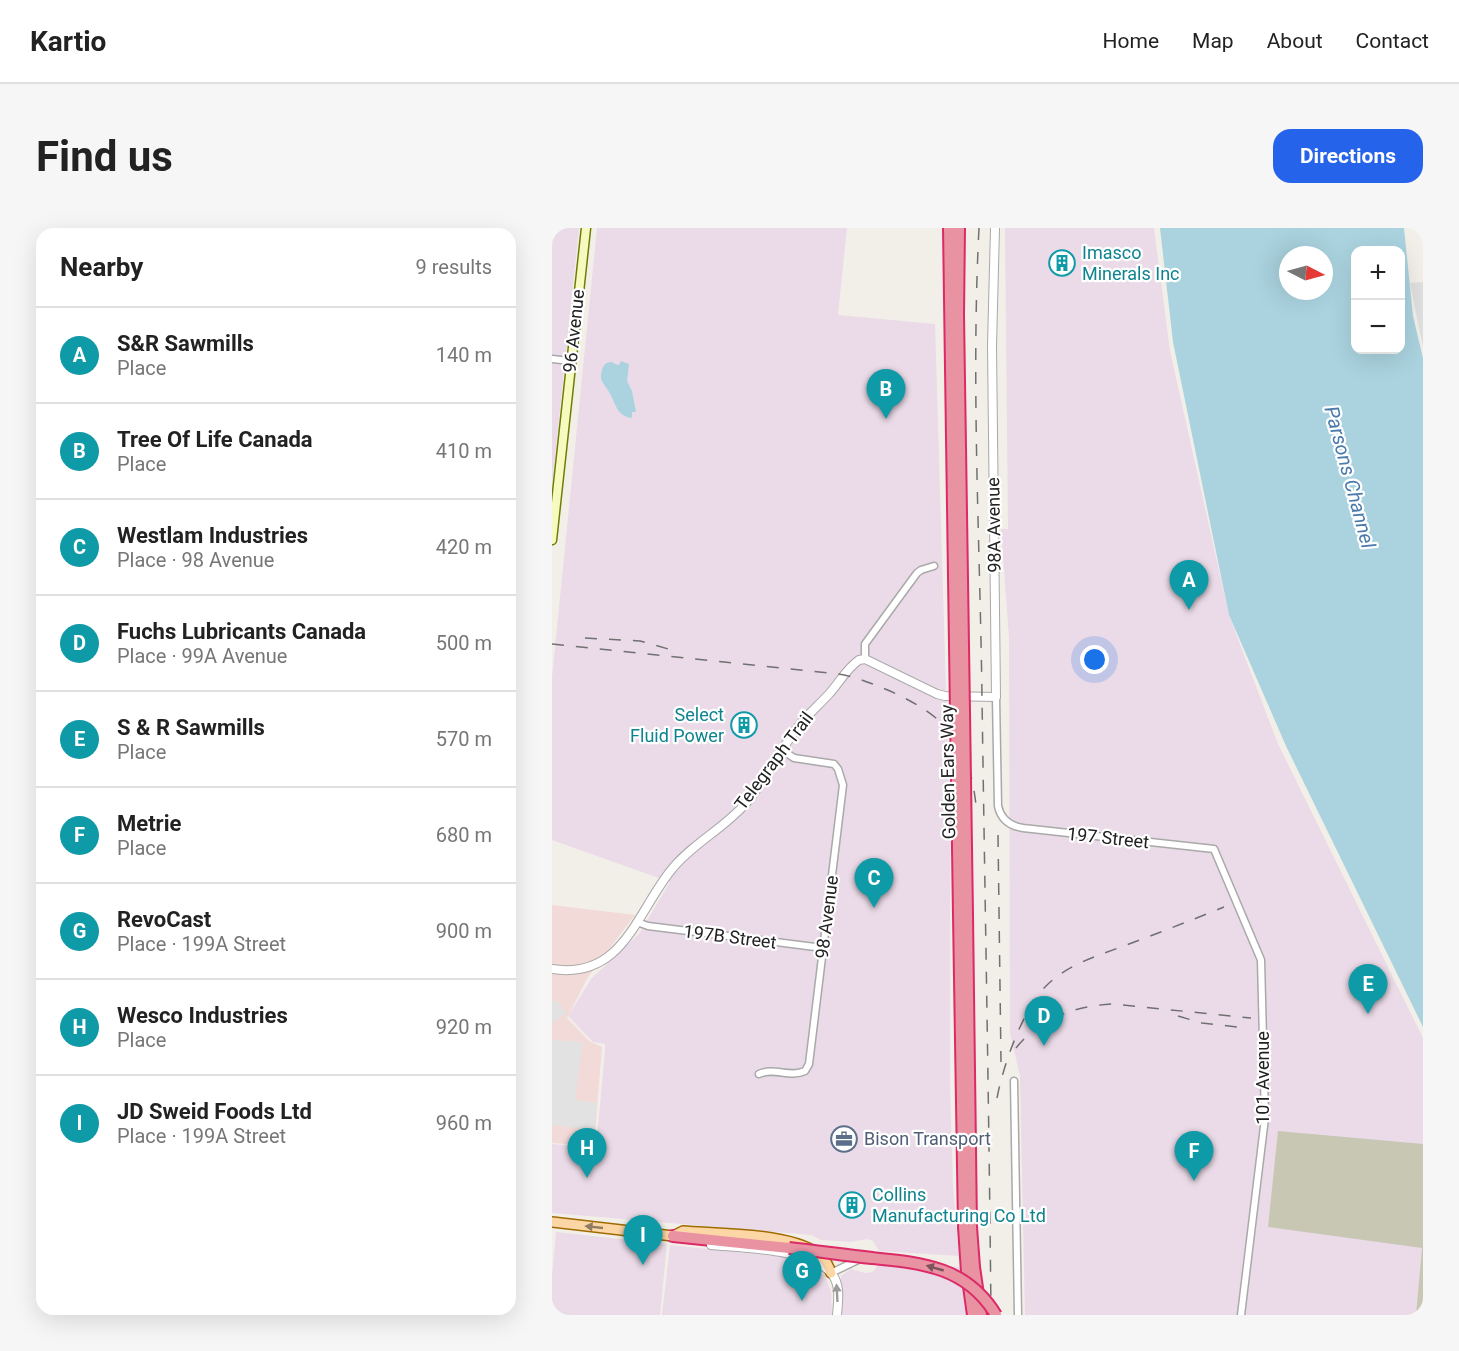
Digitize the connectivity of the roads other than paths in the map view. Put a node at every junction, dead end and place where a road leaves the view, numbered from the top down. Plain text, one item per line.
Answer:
1 (586, 228) edge
2 (949, 228) edge
3 (959, 228) edge
4 (995, 228) edge
5 (552, 359) edge
6 (571, 361) junction
7 (555, 478) edge
8 (552, 540) edge
9 (934, 566) dead end
10 (959, 645) junction
11 (865, 659) junction
12 (996, 697) junction
13 (782, 750) junction
14 (1004, 820) joint
15 (1214, 849) joint
16 (637, 922) junction
17 (823, 948) junction
18 (552, 969) edge
19 (759, 1074) dead end
20 (1014, 1081) dead end
21 (552, 1222) edge
22 (968, 1227) junction
23 (673, 1236) junction
24 (866, 1256) dead end
25 (831, 1273) junction
26 (837, 1315) edge
27 (973, 1315) edge
28 (981, 1315) edge
29 (996, 1315) edge
30 (1018, 1315) edge
31 (1241, 1315) edge

1 - 6 main road, 96 Avenue
2 - 10 highway, Golden Ears Way
3 - 10 highway, Golden Ears Way
4 - 12 street, 98A Avenue
5 - 6 street
6 - 7 main road, 96 Avenue
7 - 8 main road, 96 Avenue
9 - 11 street
10 - 22 highway, Golden Ears Way, bridge
11 - 12 street
11 - 13 street, Telegraph Trail
12 - 14 street, 98A Avenue
13 - 16 street, Telegraph Trail
13 - 17 street, 98 Avenue
14 - 15 street, 197 Street
15 - 31 street, 101 Avenue
16 - 17 street, 197B Street
16 - 18 street, Telegraph Trail
17 - 19 street, 98 Avenue
20 - 30 street
23 -> 21 main road
22 - 27 highway, Golden Ears Way
22 - 28 highway, Golden Ears Way, bridge
23 - 25 main road
29 -> 23 highway, bridge
24 - 25 street
26 -> 25 street

